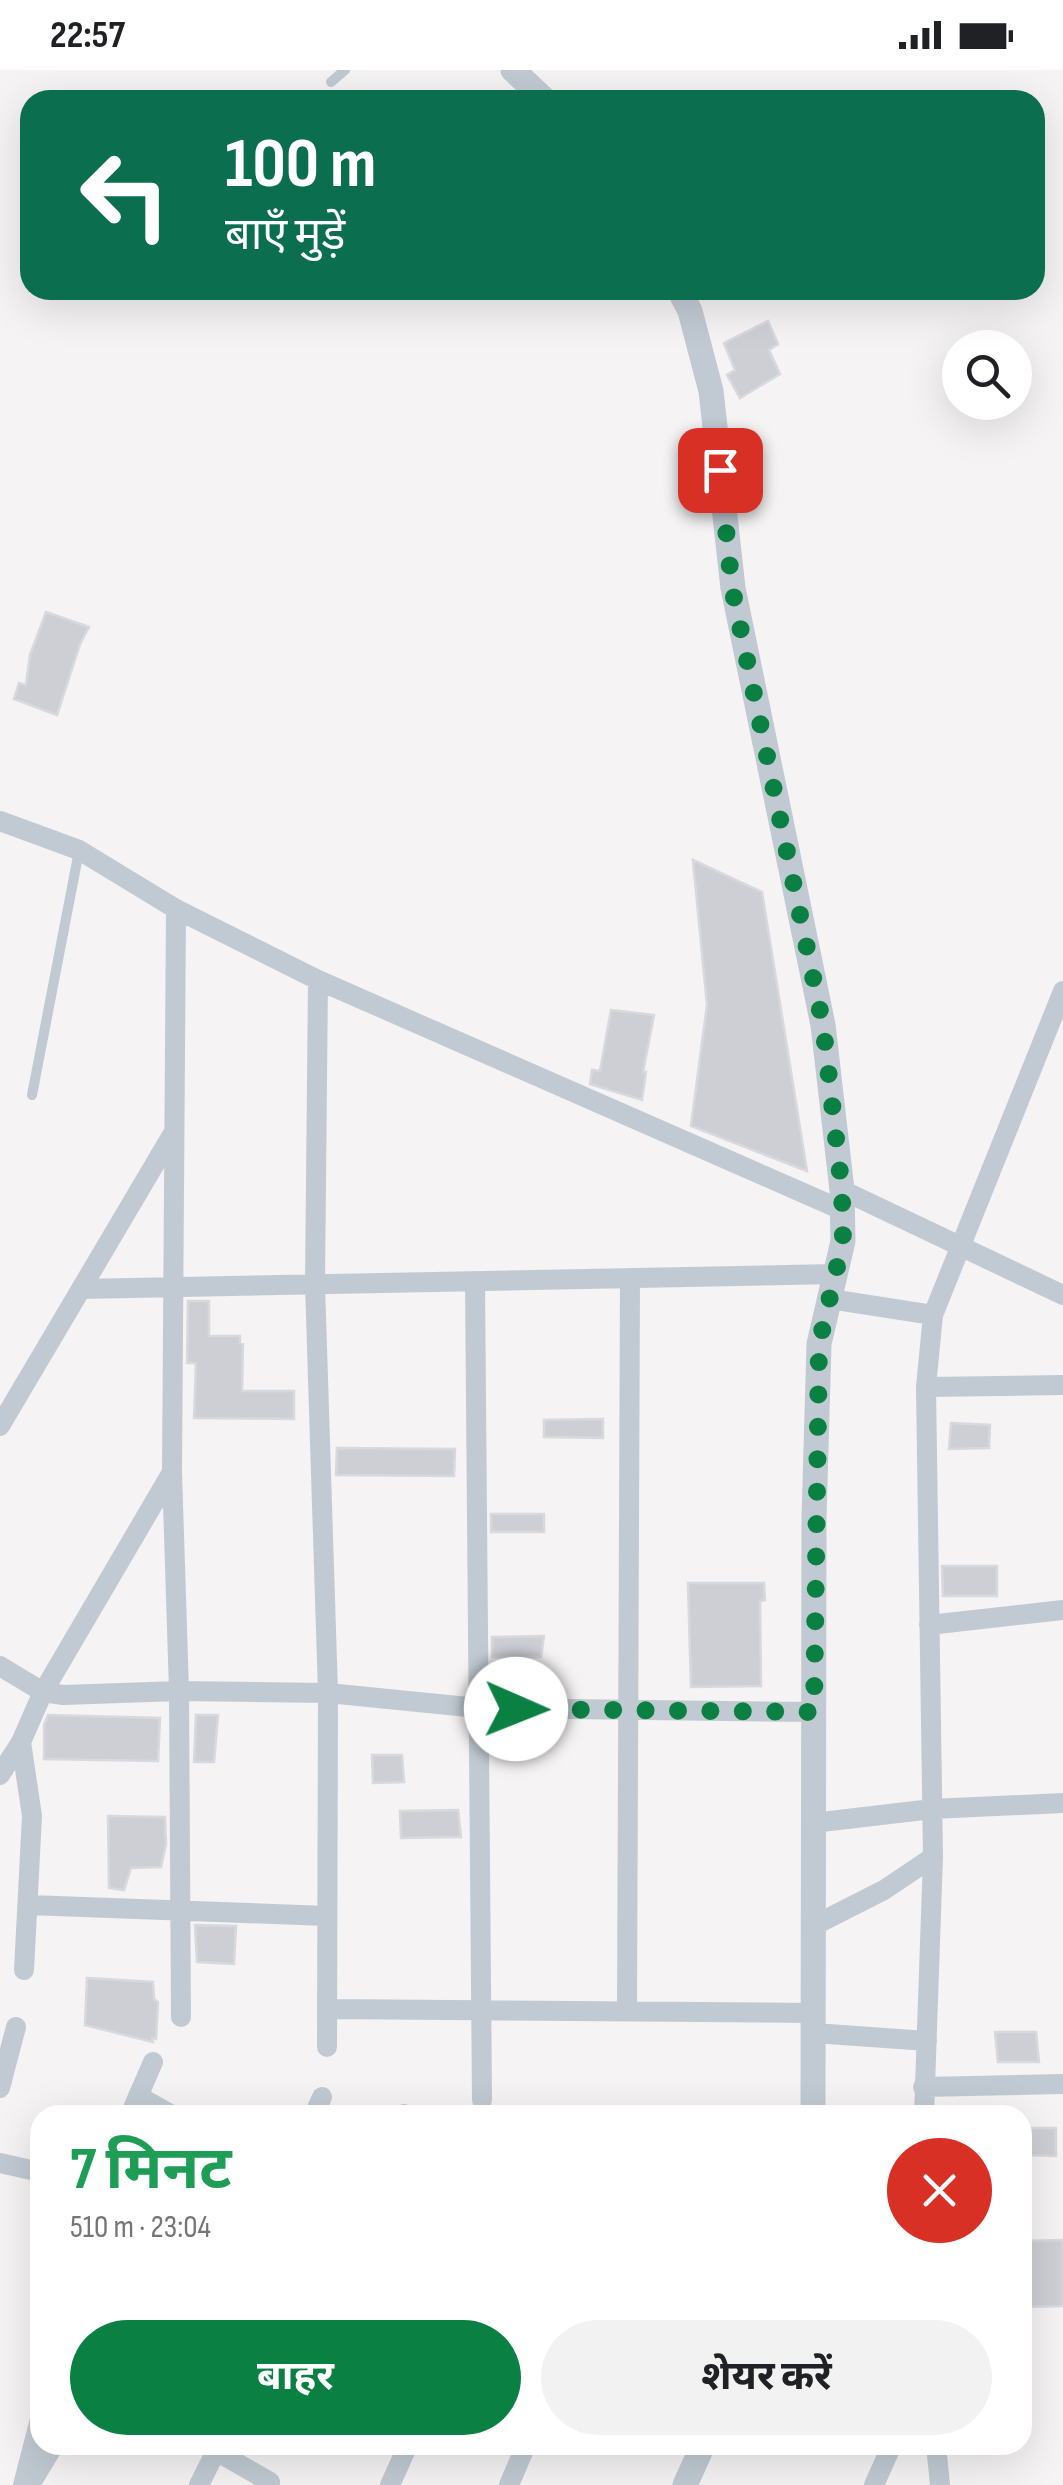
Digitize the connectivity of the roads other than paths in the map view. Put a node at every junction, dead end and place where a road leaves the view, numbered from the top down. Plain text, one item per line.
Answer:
1 (345, 70) edge
2 (514, 70) edge
3 (331, 82) dead end
4 (535, 90) edge
5 (684, 300) edge
6 (0, 821) edge
7 (80, 850) junction
8 (176, 909) junction
9 (318, 980) junction
10 (1063, 991) edge
11 (32, 1095) dead end
12 (174, 1132) junction
13 (842, 1200) junction
14 (960, 1246) junction
15 (630, 1278) junction
16 (475, 1281) junction
17 (315, 1284) junction
18 (832, 1286) junction
19 (173, 1287) junction
20 (81, 1288) junction
21 (1063, 1295) edge
22 (933, 1315) junction
23 (1063, 1385) edge
24 (926, 1386) junction
25 (0, 1426) edge
26 (172, 1472) junction
27 (1063, 1610) edge
28 (930, 1625) junction
29 (0, 1666) edge
30 (179, 1690) junction
31 (43, 1692) junction
32 (328, 1694) junction
33 (478, 1708) junction
34 (628, 1710) junction
35 (814, 1712) junction
36 (21, 1742) junction
37 (0, 1775) edge
38 (1063, 1803) edge
39 (932, 1809) junction
40 (813, 1823) junction
41 (933, 1857) junction
42 (29, 1905) junction
43 (178, 1910) junction
44 (328, 1916) junction
45 (813, 1926) junction
46 (24, 1970) dead end
47 (329, 2008) junction
48 (481, 2010) junction
49 (627, 2011) junction
50 (181, 2017) dead end
51 (813, 2023) junction
52 (16, 2027) dead end
53 (926, 2041) junction
54 (327, 2047) dead end
55 (154, 2062) dead end
56 (1063, 2084) edge
57 (923, 2087) junction
58 (0, 2088) edge
59 (482, 2100) dead end
60 (134, 2105) edge
61 (813, 2105) edge
62 (924, 2105) edge
63 (0, 2163) edge
64 (30, 2170) edge
65 (33, 2455) edge
66 (47, 2455) edge
67 (214, 2455) edge
68 (229, 2455) edge
69 (405, 2455) edge
70 (522, 2455) edge
71 (698, 2455) edge
72 (888, 2455) edge
73 (937, 2455) edge
74 (270, 2482) dead end
75 (396, 2483) edge
76 (27, 2485) edge
77 (199, 2485) edge
78 (509, 2485) edge
79 (685, 2485) edge
80 (874, 2485) edge
81 (940, 2485) edge

1 - 3 lane
2 - 4 street
5 - 13 street
6 - 7 street
7 - 8 street
7 - 11 lane
8 - 9 street
8 - 12 street
9 - 13 street
9 - 17 street
10 - 14 street
12 - 19 street
12 - 20 street
13 - 14 street
13 - 18 street
14 - 21 street
14 - 22 street
15 - 16 street
15 - 18 street
15 - 34 street
16 - 17 street
16 - 33 street
17 - 19 street
17 - 32 street
18 - 22 street
18 - 35 street
19 - 20 street
19 - 26 street
20 - 25 street
22 - 24 street
23 - 24 street
24 - 28 street
26 - 30 street
26 - 31 street
27 - 28 street
28 - 39 street
29 - 31 street
30 - 31 street
30 - 32 street
30 - 43 street
31 - 36 street
32 - 33 street
32 - 44 street
33 - 34 street
33 - 48 street
34 - 35 street
34 - 49 street
35 - 40 street
36 - 37 street
36 - 42 street
38 - 39 street
39 - 40 street
39 - 41 street
40 - 45 street
41 - 45 street
41 - 53 street
42 - 43 street
42 - 46 street
43 - 44 street
43 - 50 street
44 - 47 street
45 - 51 street
47 - 48 street
47 - 54 street
48 - 49 street
48 - 59 street
49 - 51 street
51 - 53 street
51 - 61 street
52 - 58 street
53 - 57 street
55 - 60 street
56 - 57 street
57 - 62 street
63 - 64 street
65 - 76 street
66 - 76 street
67 - 77 street
68 - 74 street
69 - 75 street
70 - 78 street
71 - 79 street
72 - 80 street
73 - 81 street

